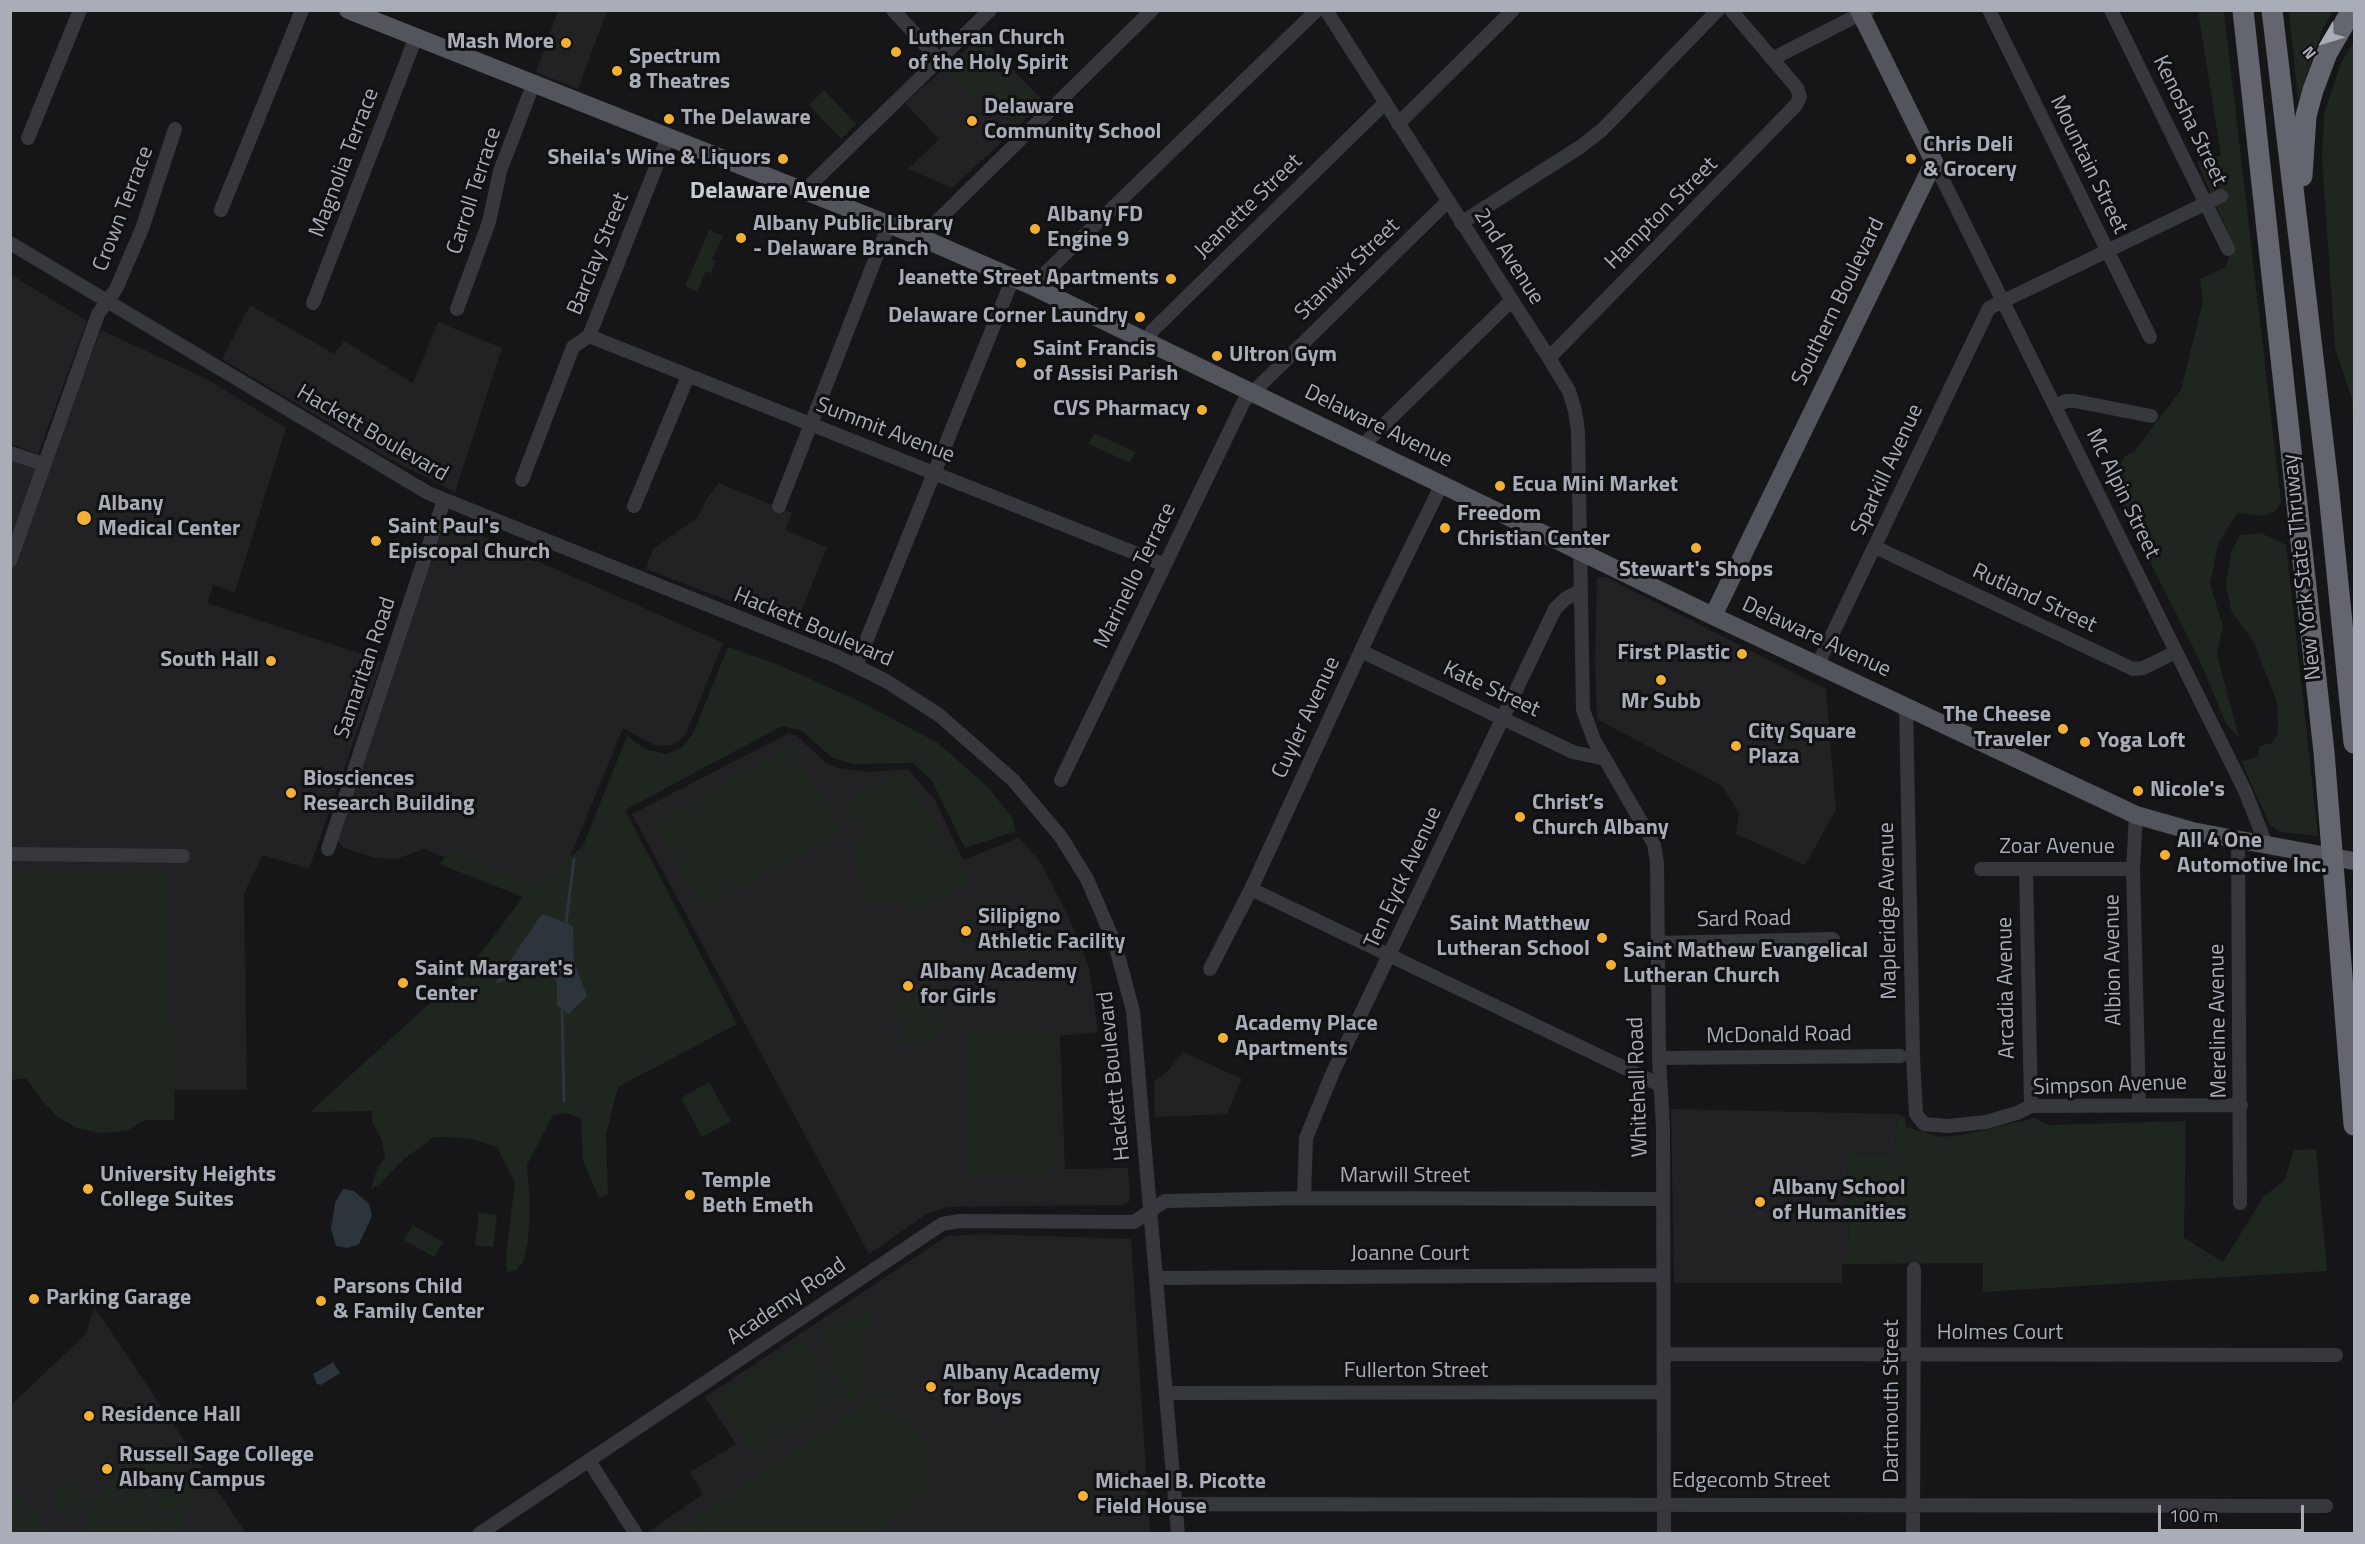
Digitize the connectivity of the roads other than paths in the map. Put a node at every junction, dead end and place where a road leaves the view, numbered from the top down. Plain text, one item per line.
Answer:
1 (80, 10) edge
2 (302, 10) edge
3 (348, 10) edge
4 (893, 10) edge
5 (990, 10) edge
6 (1152, 10) edge
7 (1317, 10) edge
8 (1326, 10) edge
9 (1513, 10) edge
10 (1718, 10) edge
11 (1731, 10) edge
12 (1989, 10) edge
13 (2111, 10) edge
14 (2235, 10) edge
15 (2243, 10) edge
16 (2272, 10) edge
17 (2352, 10) edge
18 (1863, 12) edge
19 (416, 38) junction
20 (1772, 59) junction
21 (939, 60) junction
22 (533, 84) junction
23 (1384, 104) junction
24 (1398, 124) junction
25 (176, 129) dead end
26 (2255, 130) junction
27 (668, 137) junction
28 (28, 138) dead end
29 (1935, 165) junction
30 (804, 190) junction
31 (2222, 196) dead end
32 (1447, 202) junction
33 (2206, 204) junction
34 (221, 210) dead end
35 (1461, 223) junction
36 (889, 224) junction
37 (921, 237) junction
38 (10, 243) edge
39 (2228, 249) dead end
40 (2108, 252) junction
41 (1013, 278) junction
42 (1032, 286) junction
43 (2305, 290) junction
44 (1512, 300) junction
45 (108, 301) junction
46 (2003, 301) junction
47 (313, 303) dead end
48 (457, 309) dead end
49 (589, 336) junction
50 (2150, 337) dead end
51 (1148, 342) junction
52 (1549, 358) junction
53 (688, 376) junction
54 (1252, 392) junction
55 (2055, 406) junction
56 (2151, 416) dead end
57 (811, 425) junction
58 (1362, 446) junction
59 (10, 453) edge
60 (43, 464) junction
61 (935, 473) junction
62 (522, 480) dead end
63 (1442, 484) junction
64 (444, 500) junction
65 (633, 506) dead end
66 (779, 506) dead end
67 (1875, 547) junction
68 (1579, 549) junction
69 (10, 561) edge
70 (1165, 564) junction
71 (1580, 591) junction
72 (1713, 616) junction
73 (1361, 651) junction
74 (2176, 652) junction
75 (1818, 664) junction
76 (856, 666) junction
77 (1906, 706) junction
78 (1502, 719) junction
79 (2355, 743) edge
80 (1605, 759) junction
81 (1061, 780) dead end
82 (2136, 815) junction
83 (2238, 839) junction
84 (2266, 844) junction
85 (328, 849) dead end
86 (10, 854) edge
87 (183, 856) dead end
88 (2355, 861) edge
89 (1981, 868) dead end
90 (2026, 869) junction
91 (2133, 869) junction
92 (1251, 889) junction
93 (1833, 939) dead end
94 (1657, 943) junction
95 (1391, 955) junction
96 (1210, 969) dead end
97 (1900, 1056) dead end
98 (1659, 1058) junction
99 (1660, 1085) junction
100 (2139, 1104) junction
101 (2241, 1105) junction
102 (2031, 1106) junction
103 (1916, 1114) joint
104 (2355, 1125) edge
105 (1304, 1198) junction
106 (1662, 1199) junction
107 (2240, 1203) dead end
108 (1151, 1211) junction
109 (1914, 1269) dead end
110 (1663, 1275) junction
111 (1158, 1278) junction
112 (1664, 1354) junction
113 (1914, 1355) junction
114 (2336, 1355) dead end
115 (1664, 1392) junction
116 (1168, 1393) junction
117 (589, 1461) junction
118 (1664, 1503) junction
119 (1176, 1504) junction
120 (1913, 1504) junction
121 (2326, 1506) dead end
122 (479, 1533) edge
123 (636, 1533) edge
124 (1178, 1533) edge
125 (1664, 1533) edge
126 (1913, 1533) edge

1 - 28 street
2 - 34 street
3 - 19 main road, Delaware Avenue
4 - 21 street
5 - 21 street
6 - 37 street
7 - 42 street
8 - 23 street, 2nd Avenue
9 - 24 street
10 - 35 street
11 - 20 street
12 - 40 street, Mountain Street
13 - 33 street, Kenosha Street
14 - 26 highway
15 - 26 highway, New York State Thruway
16 - 43 highway, New York State Thruway
17 - 43 highway
18 - 20 street
18 - 29 main road
19 - 22 main road, Delaware Avenue
19 - 47 street, Magnolia Terrace
20 - 52 street, Hampton Street
21 - 30 street
22 - 27 main road, Delaware Avenue
22 - 48 street, Carroll Terrace
23 - 24 street, 2nd Avenue
23 - 51 street, Jeanette Street
24 - 32 street, 2nd Avenue
25 - 45 street, Crown Terrace
26 - 104 highway, New York State Thruway
27 - 30 main road, Delaware Avenue
27 - 49 street, Barclay Street
29 - 46 street, Mc Alpin Street
29 - 72 main road, Southern Boulevard
30 - 36 main road, Delaware Avenue
31 - 33 street, Sparkill Avenue
32 - 35 street, 2nd Avenue
32 - 54 street, Stanwix Street
33 - 39 street, Kenosha Street
33 - 40 street, Sparkill Avenue
35 - 44 street, 2nd Avenue
36 - 37 main road, Delaware Avenue
36 - 57 street
37 - 41 main road, Delaware Avenue
38 - 45 street, Hackett Boulevard
40 - 46 street, Sparkill Avenue
40 - 50 street, Mountain Street
41 - 42 main road, Delaware Avenue
41 - 61 street
42 - 51 main road, Delaware Avenue
43 - 79 highway, New York State Thruway
44 - 52 street, 2nd Avenue
44 - 58 street
45 - 60 street, Crown Terrace
45 - 64 street, Hackett Boulevard
46 - 55 street, Mc Alpin Street
46 - 67 street, Sparkill Avenue
49 - 53 street, Summit Avenue
49 - 62 street, Barclay Street
51 - 54 main road, Delaware Avenue
52 - 68 street, 2nd Avenue
53 - 57 street, Summit Avenue
53 - 65 street
54 - 58 main road, Delaware Avenue
54 - 70 street, Marinello Terrace
55 - 56 street
55 - 74 street, Mc Alpin Street
57 - 61 street, Summit Avenue
57 - 66 street
58 - 63 main road, Delaware Avenue
59 - 60 street
60 - 69 street, Crown Terrace
61 - 70 street, Summit Avenue
61 - 76 street
63 - 68 main road, Delaware Avenue
63 - 73 street, Cuyler Avenue
64 - 76 street, Hackett Boulevard
64 - 85 street, Samaritan Road
67 - 74 street, Rutland Street
67 - 75 street, Sparkill Avenue
68 - 71 street, Whitehall Road
68 - 72 main road, Delaware Avenue
70 - 81 street, Marinello Terrace
71 - 78 street, Ten Eyck Avenue
71 - 80 street, Whitehall Road
72 - 75 main road, Delaware Avenue
73 - 78 street, Kate Street
73 - 92 street, Cuyler Avenue
74 - 84 street, Mc Alpin Street
75 - 77 main road, Delaware Avenue
76 - 108 street, Hackett Boulevard
77 - 82 main road, Delaware Avenue
77 - 103 street, Mapleridge Avenue
78 - 80 street, Kate Street
78 - 95 street, Ten Eyck Avenue
80 - 94 street, Whitehall Road
82 - 83 main road, Delaware Avenue
82 - 91 street, Albion Avenue
83 - 84 main road, Delaware Avenue
83 - 101 street, Mereline Avenue
84 - 88 main road, Delaware Avenue
86 - 87 street
89 - 90 street, Zoar Avenue
90 - 91 street, Zoar Avenue
90 - 102 street, Arcadia Avenue
91 - 100 street, Albion Avenue
92 - 95 street
92 - 96 street, Cuyler Avenue
93 - 94 street, Sard Road
94 - 98 street, Whitehall Road
95 - 99 street
95 - 105 street, Ten Eyck Avenue
97 - 98 street, McDonald Road
98 - 99 street, Whitehall Road
99 - 106 street, Whitehall Road
100 - 101 street, Simpson Avenue
100 - 102 street, Simpson Avenue
101 - 107 street, Mereline Avenue
102 - 103 street, Simpson Avenue
105 - 106 street, Marwill Street
105 - 108 street, Marwill Street
106 - 110 street, Whitehall Road
108 - 111 street, Hackett Boulevard
108 - 117 street, Academy Road
109 - 113 street, Dartmouth Street
110 - 111 street, Joanne Court
110 - 112 street, Whitehall Road
111 - 116 street, Hackett Boulevard
112 - 113 street, Holmes Court
112 - 115 street, Whitehall Road
113 - 114 street, Holmes Court
113 - 120 street, Dartmouth Street
115 - 116 street, Fullerton Street
115 - 118 street, Whitehall Road
116 - 119 street, Hackett Boulevard
117 - 122 street, Academy Road
117 - 123 street
118 - 119 street, Edgecomb Street
118 - 120 street, Edgecomb Street
118 - 125 street, Whitehall Road
119 - 124 street, Hackett Boulevard
120 - 121 street, Edgecomb Street
120 - 126 street, Dartmouth Street

